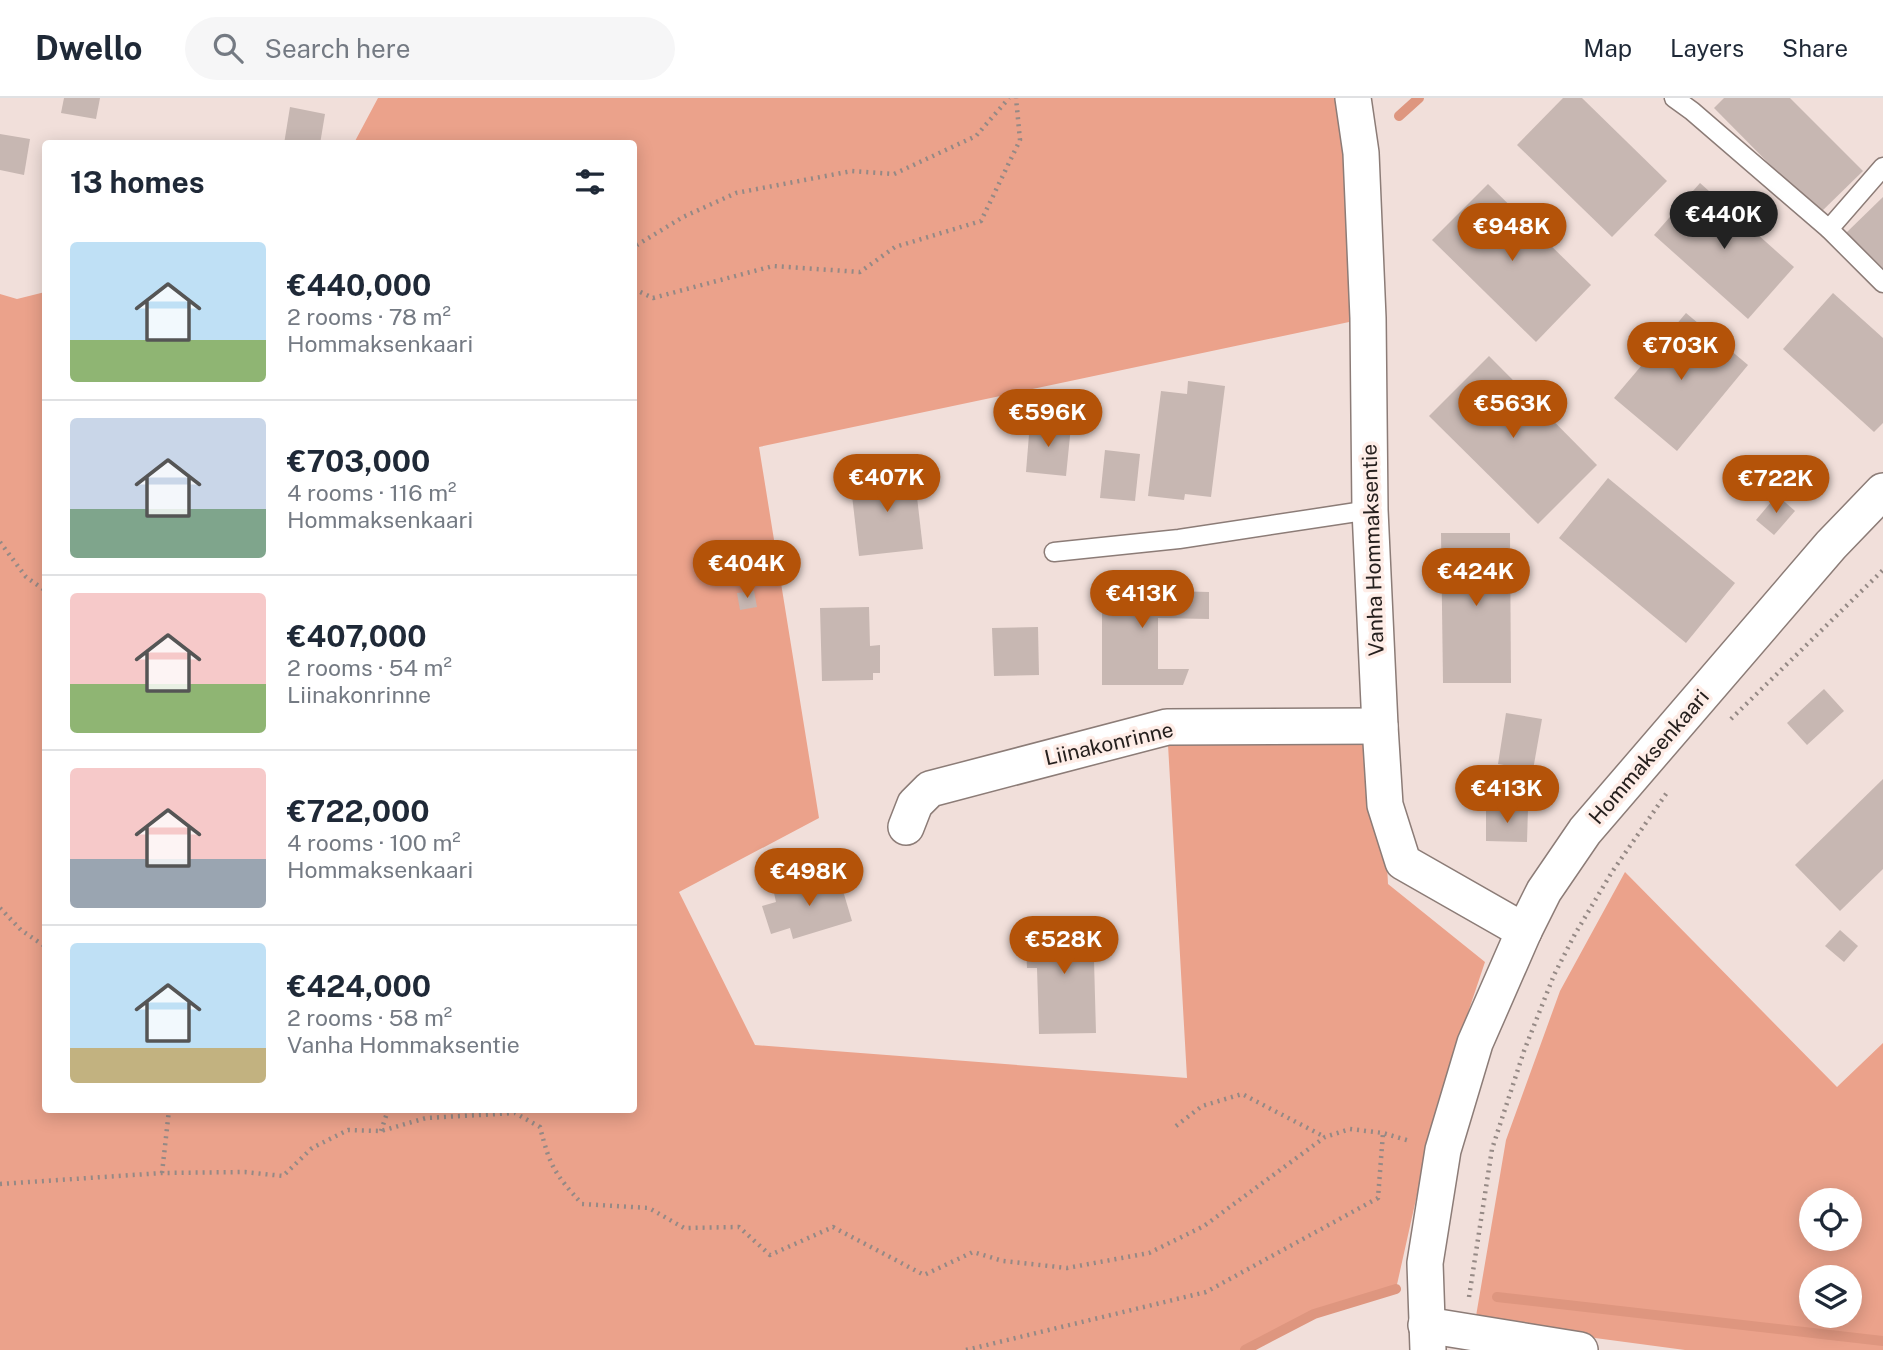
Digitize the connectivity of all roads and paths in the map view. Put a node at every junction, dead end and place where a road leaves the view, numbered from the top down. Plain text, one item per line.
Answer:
1 (1009, 98) edge
2 (1016, 98) edge
3 (1353, 98) edge
4 (1674, 98) edge
5 (1699, 104) edge
6 (1883, 167) edge
7 (1829, 229) junction
8 (637, 245) edge
9 (1883, 283) edge
10 (637, 290) edge
11 (1883, 491) edge
12 (1370, 510) junction
13 (0, 542) edge
14 (1054, 552) dead end
15 (1883, 570) edge
16 (42, 588) edge
17 (1726, 725) dead end
18 (1380, 726) junction
19 (1676, 782) dead end
20 (906, 827) dead end
21 (0, 908) edge
22 (1524, 931) junction
23 (42, 944) edge
24 (169, 1113) edge
25 (387, 1113) edge
26 (1175, 1126) dead end
27 (381, 1131) junction
28 (1383, 1133) junction
29 (1325, 1137) junction
30 (1443, 1150) junction
31 (162, 1173) junction
32 (0, 1184) edge
33 (1464, 1332) junction
34 (1427, 1338) edge
35 (966, 1350) edge
36 (1580, 1350) edge

1 - 8 path
2 - 10 path
3 - 12 street, Vanha Hommaksentie
4 - 5 lane
5 - 7 lane
6 - 7 lane
7 - 9 lane
11 - 22 street, Hommaksenkaari
12 - 14 lane
12 - 18 street, Vanha Hommaksentie
13 - 16 path
15 - 17 path
18 - 20 street, Liinakonrinne
18 - 22 street, Vanha Hommaksentie
19 - 33 path
21 - 23 path
22 - 30 street, Hommaksenkaari
24 - 31 path
25 - 27 path
26 - 29 path
27 - 29 path
27 - 31 path
28 - 29 path
28 - 30 path
28 - 35 path
30 - 34 street, Hommaksenkaari
31 - 32 path
33 - 34 street
33 - 36 street

